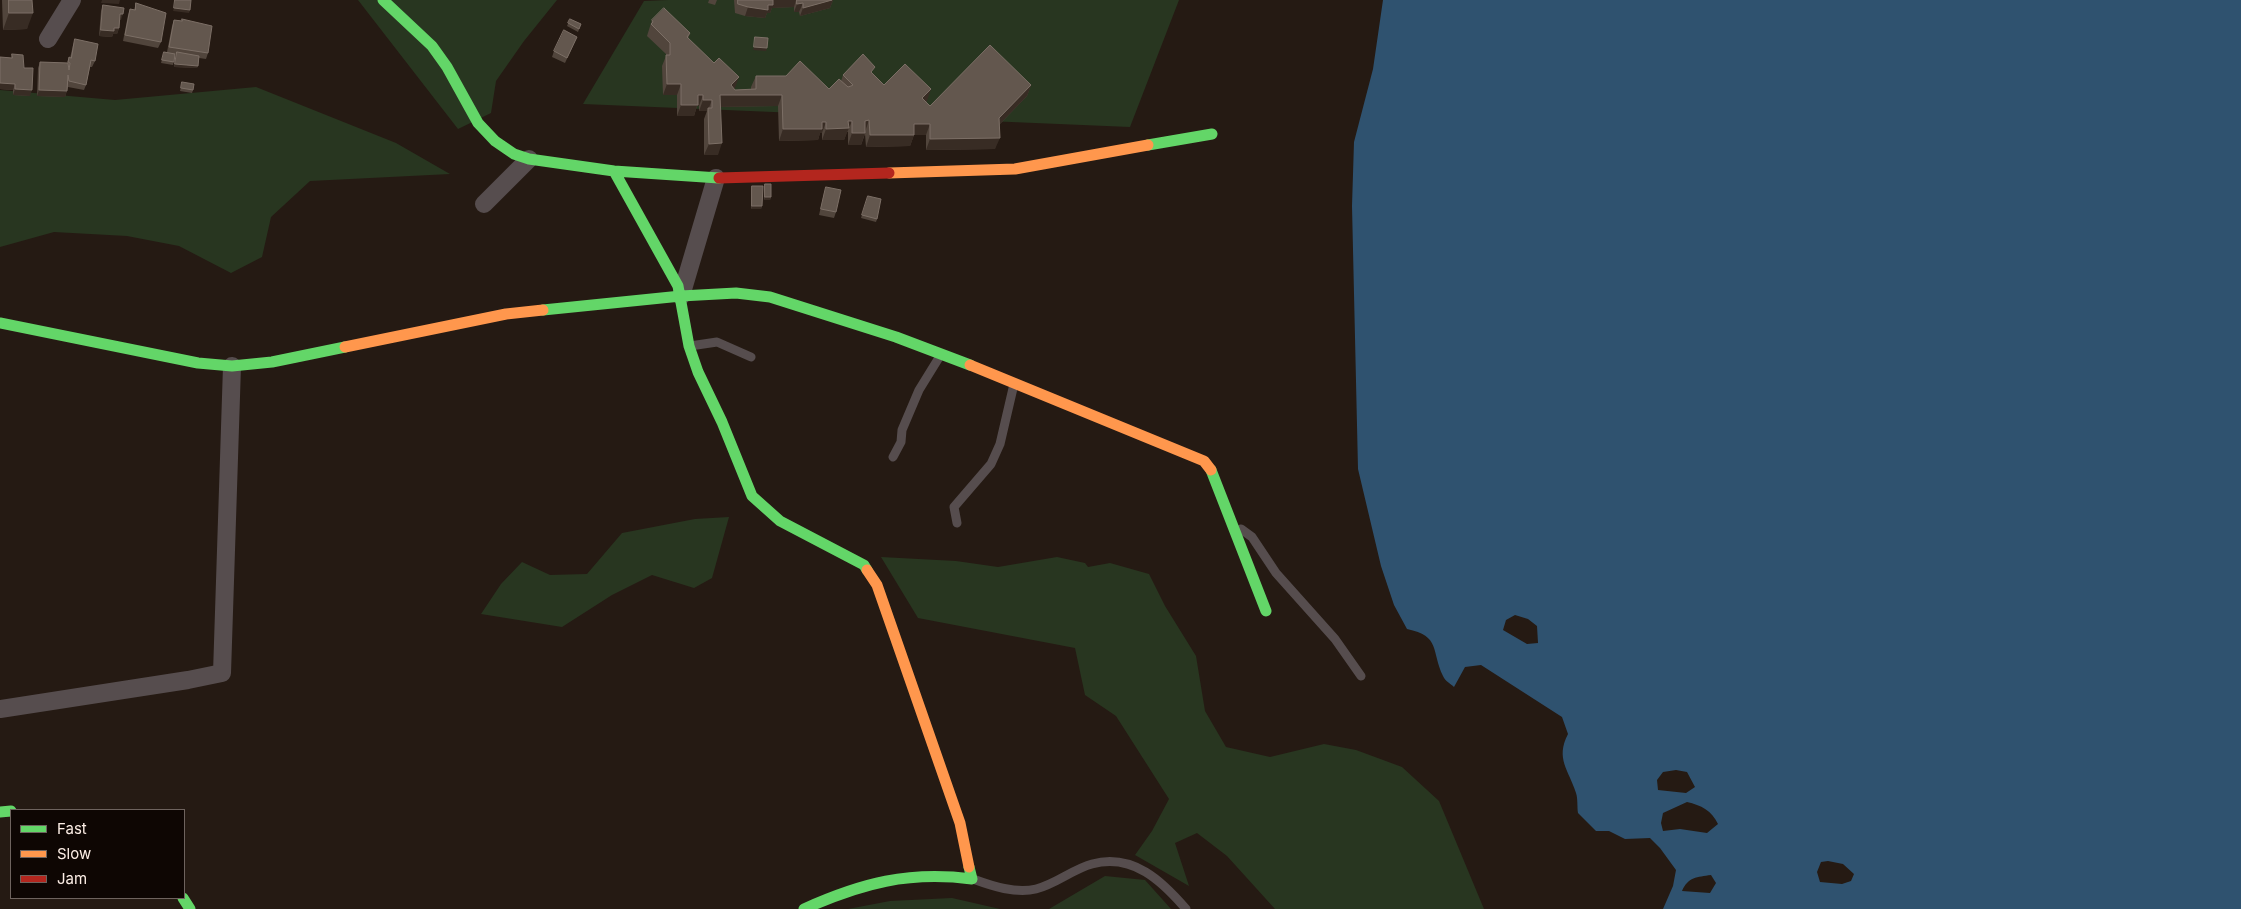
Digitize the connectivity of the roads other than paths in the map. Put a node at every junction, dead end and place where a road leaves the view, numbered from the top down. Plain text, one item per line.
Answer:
1 (72, 0) edge
2 (383, 0) edge
3 (48, 39) dead end
4 (1212, 134) dead end
5 (529, 159) junction
6 (614, 171) junction
7 (716, 178) junction
8 (484, 204) dead end
9 (681, 296) junction
10 (0, 323) edge
11 (689, 346) junction
12 (941, 354) junction
13 (751, 357) dead end
14 (232, 366) junction
15 (1014, 382) junction
16 (893, 457) dead end
17 (1232, 522) junction
18 (957, 524) dead end
19 (1266, 611) dead end
20 (1361, 676) dead end
21 (0, 709) edge
22 (972, 879) junction
23 (804, 909) edge
24 (1186, 909) edge

1 - 3 street
2 - 5 street
4 - 7 street
5 - 6 street
5 - 8 street
6 - 7 street
6 - 9 street
7 - 9 street
9 - 11 street
9 - 12 street
9 - 14 street
10 - 14 street
11 - 13 lane
11 - 22 street
12 - 15 street
12 - 16 lane
14 - 21 street
15 - 17 street
15 - 18 lane
17 - 19 street
17 - 20 lane
22 - 23 street
22 - 24 lane

